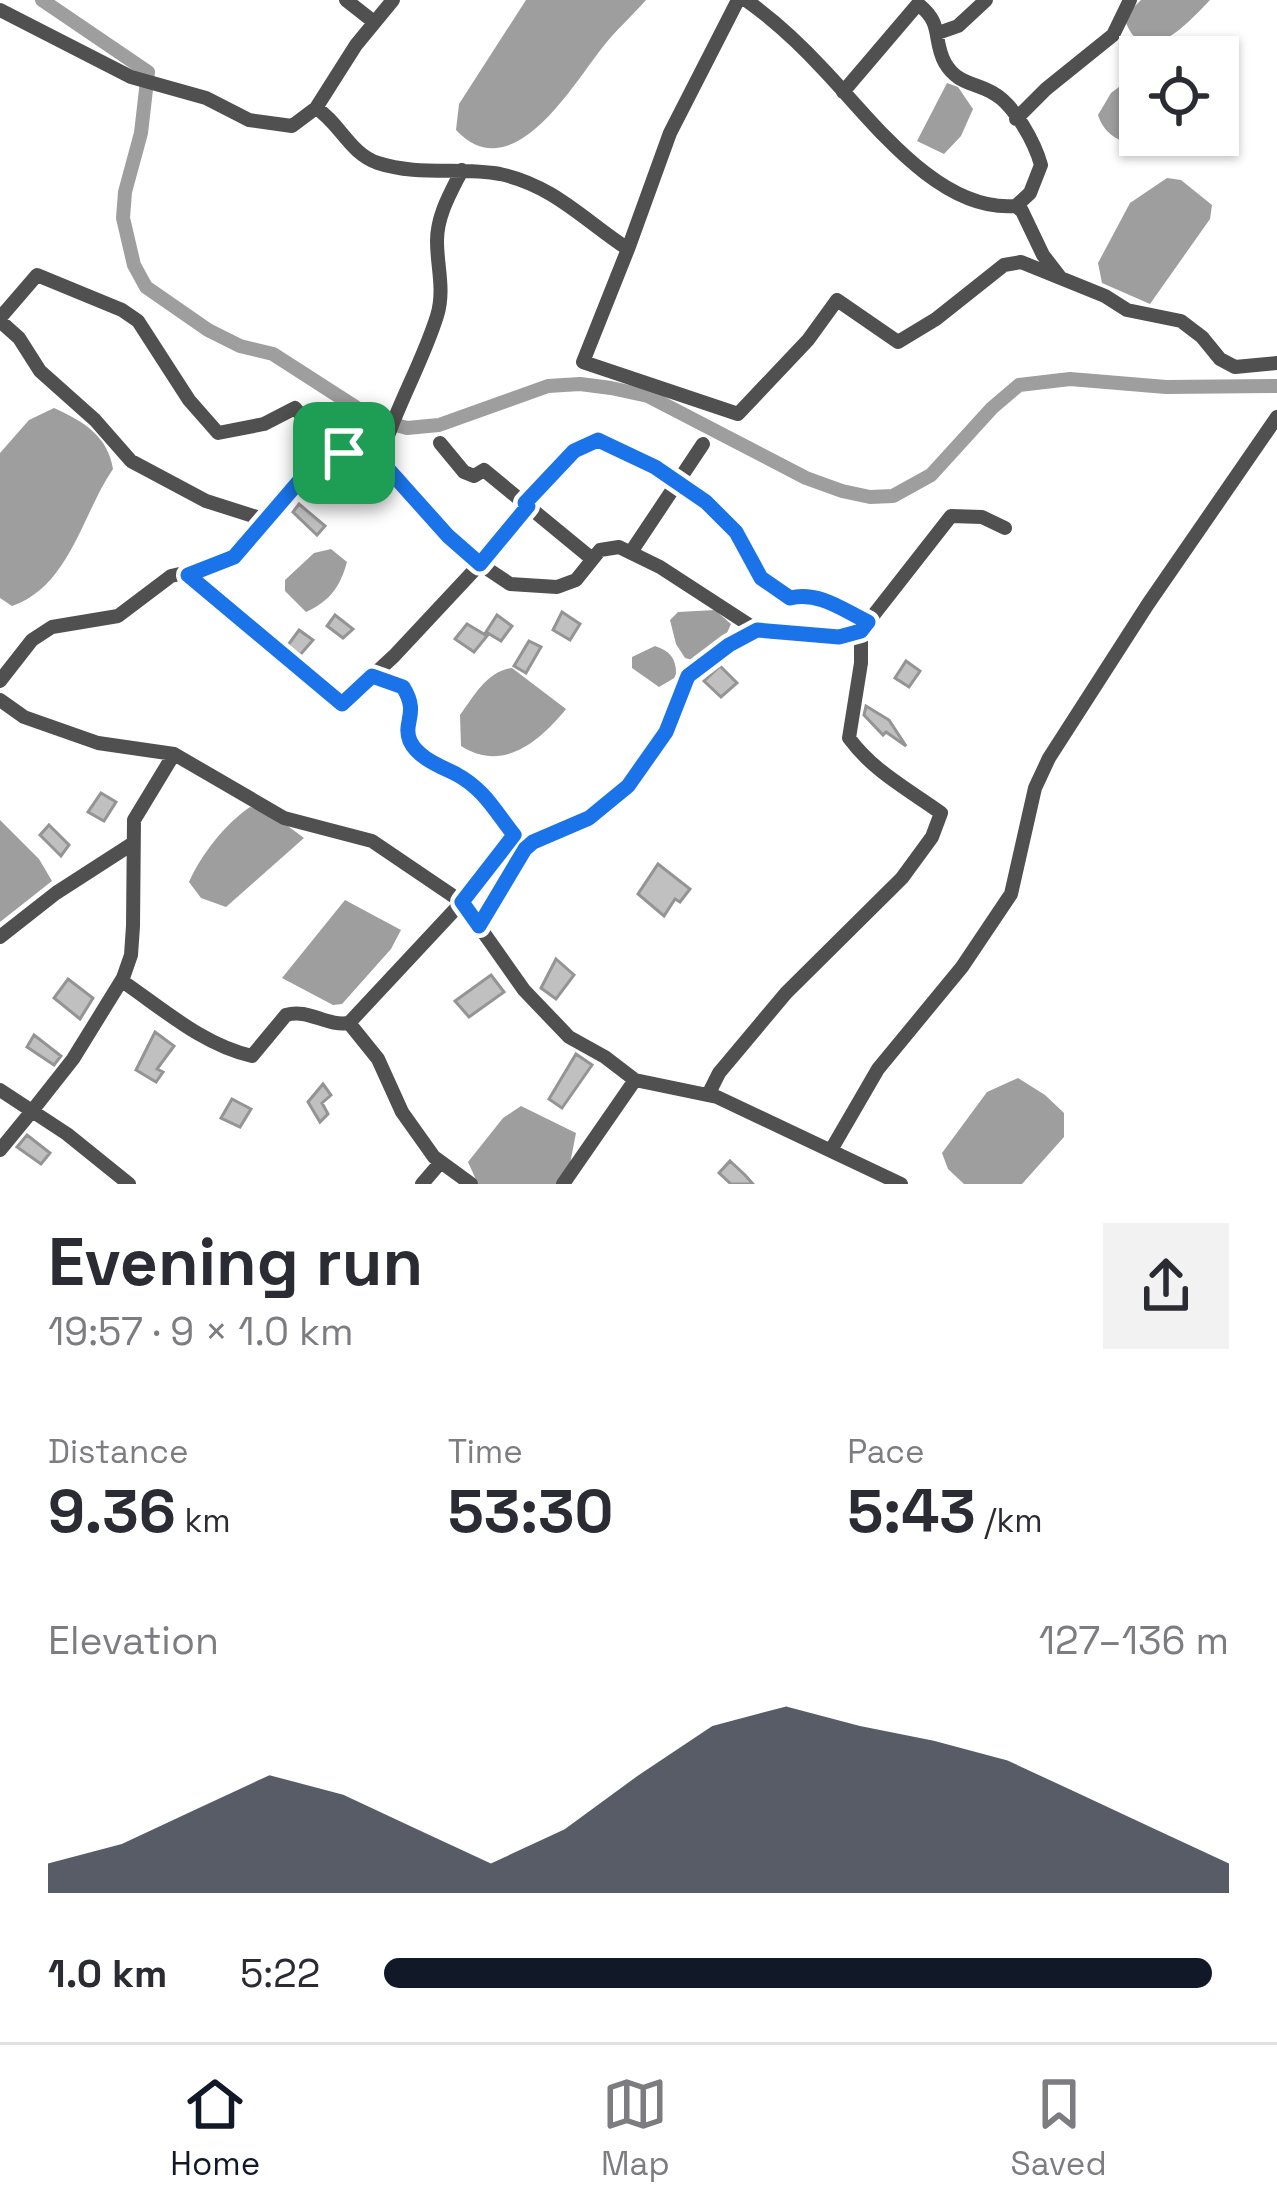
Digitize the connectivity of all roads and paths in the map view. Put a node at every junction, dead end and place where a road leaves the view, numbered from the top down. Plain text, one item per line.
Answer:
1 (346, 0) edge
2 (393, 0) edge
3 (742, 0) edge
4 (986, 0) edge
5 (1130, 0) edge
6 (919, 2) edge
7 (0, 10) edge
8 (374, 22) junction
9 (938, 33) junction
10 (843, 92) junction
11 (316, 109) junction
12 (1016, 119) junction
13 (462, 170) junction
14 (1016, 206) junction
15 (628, 249) junction
16 (1060, 278) junction
17 (0, 320) edge
18 (1277, 363) edge
19 (1277, 417) edge
20 (440, 443) dead end
21 (703, 444) dead end
22 (344, 453) junction
23 (379, 465) junction
24 (676, 483) junction
25 (526, 505) junction
26 (266, 520) junction
27 (1006, 528) dead end
28 (631, 552) junction
29 (591, 558) junction
30 (480, 564) junction
31 (188, 575) junction
32 (865, 626) junction
33 (757, 630) junction
34 (372, 676) junction
35 (0, 680) edge
36 (0, 700) edge
37 (174, 754) junction
38 (514, 835) junction
39 (132, 844) junction
40 (525, 849) junction
41 (462, 902) junction
42 (479, 926) junction
43 (0, 937) edge
44 (122, 981) junction
45 (349, 1023) junction
46 (635, 1080) junction
47 (0, 1090) edge
48 (708, 1095) junction
49 (32, 1111) junction
50 (0, 1150) edge
51 (831, 1150) junction
52 (440, 1162) junction
53 (129, 1184) edge
54 (422, 1184) edge
55 (470, 1184) edge
56 (563, 1184) edge
57 (901, 1184) edge

1 - 8 street
2 - 8 street
3 - 10 street
3 - 15 street
4 - 9 street
5 - 12 street
6 - 9 street
6 - 10 street
7 - 11 street
8 - 11 street
9 - 12 street
10 - 14 street
11 - 13 street
12 - 14 street
13 - 15 street
13 - 23 street
14 - 16 street
15 - 16 street
16 - 18 street
17 - 22 street
17 - 26 street
19 - 51 street
20 - 25 street
21 - 24 street
22 - 23 street
22 - 26 street
23 - 30 street
24 - 25 street
24 - 28 street
24 - 32 street
25 - 29 street
25 - 30 street
26 - 31 street
27 - 32 street
28 - 29 street
28 - 33 street
29 - 30 street
30 - 34 street
31 - 34 street
31 - 35 street
32 - 33 street
32 - 48 street
33 - 40 street
34 - 38 street
36 - 37 street
37 - 39 street
37 - 41 street
38 - 40 street
38 - 41 street
39 - 43 street
39 - 44 street
40 - 42 street
41 - 42 street
41 - 45 street
42 - 46 street
44 - 45 street
44 - 49 street
45 - 52 street
46 - 48 street
46 - 56 street
47 - 49 street
48 - 51 street
49 - 50 street
49 - 53 street
51 - 57 street
52 - 54 street
52 - 55 street

